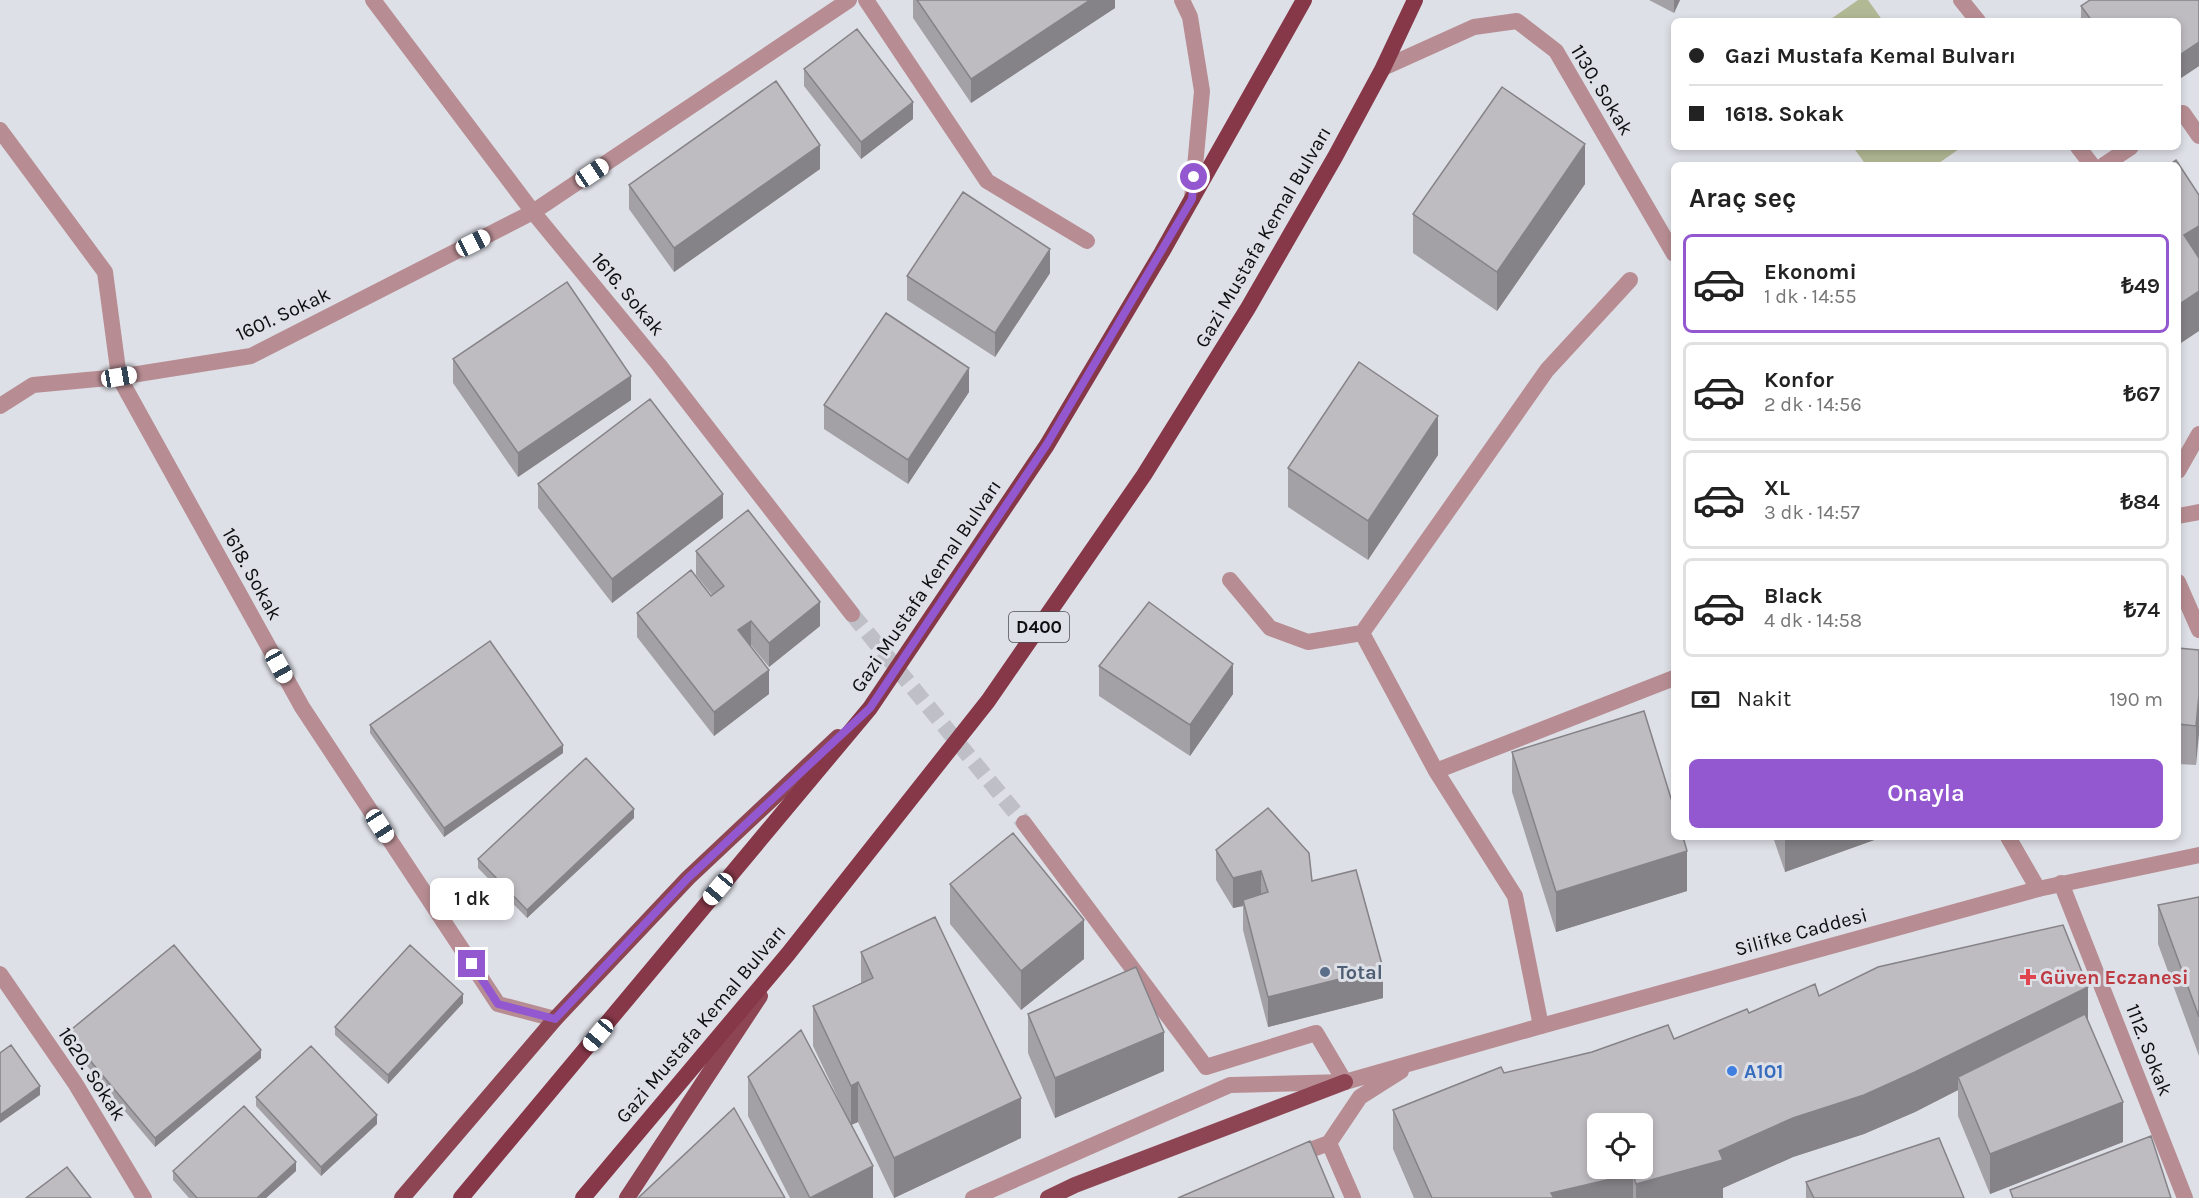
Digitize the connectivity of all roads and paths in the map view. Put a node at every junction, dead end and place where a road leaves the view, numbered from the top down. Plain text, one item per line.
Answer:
1 (373, 0) edge
2 (849, 0) edge
3 (866, 0) edge
4 (1182, 0) edge
5 (1304, 0) edge
6 (1415, 0) edge
7 (1962, 0) edge
8 (1976, 18) edge
9 (1383, 68) junction
10 (2181, 114) edge
11 (0, 130) edge
12 (2199, 136) edge
13 (2080, 150) edge
14 (2126, 150) edge
15 (2090, 162) edge
16 (2108, 162) edge
17 (1192, 199) junction
18 (533, 213) junction
19 (1087, 241) dead end
20 (1671, 249) edge
21 (1630, 280) dead end
22 (119, 377) junction
23 (0, 406) edge
24 (2199, 434) edge
25 (2181, 466) edge
26 (2199, 512) edge
27 (2181, 515) edge
28 (1230, 580) dead end
29 (2181, 589) edge
30 (852, 614) tunnel mouth
31 (2199, 630) edge
32 (1362, 633) junction
33 (1671, 679) edge
34 (870, 708) junction
35 (1436, 771) junction
36 (1024, 823) tunnel mouth
37 (2010, 840) edge
38 (2199, 855) edge
39 (2061, 884) junction
40 (2038, 889) junction
41 (788, 954) junction
42 (0, 974) edge
43 (555, 1019) junction
44 (1541, 1026) junction
45 (1418, 1060) junction
46 (1345, 1082) junction
47 (1329, 1143) junction
48 (1284, 1160) edge
49 (144, 1198) edge
50 (402, 1198) edge
51 (462, 1198) edge
52 (583, 1198) edge
53 (627, 1198) edge
54 (973, 1198) edge
55 (1048, 1198) edge
56 (1353, 1198) edge
57 (2184, 1198) edge

1 - 18 street, 1616. Sokak
2 - 18 street, 1601. Sokak
3 - 19 street
4 - 17 street
5 - 17 highway, Gazi Mustafa Kemal Bulvarı
6 - 9 highway, Gazi Mustafa Kemal Bulvarı / D400
7 - 8 street
9 - 20 street, 1130. Sokak
9 - 41 highway, Gazi Mustafa Kemal Bulvarı / D400
10 - 12 street
11 - 22 street, 1618. Sokak
13 - 15 street
14 - 16 street
17 - 34 highway, Gazi Mustafa Kemal Bulvarı
18 - 22 street, 1601. Sokak
18 - 30 street, 1616. Sokak
21 - 32 street
22 - 23 street, 1601. Sokak
22 - 43 street, 1618. Sokak
24 - 25 street
26 - 27 street
28 - 32 street
29 - 31 street
32 - 35 street
33 - 35 street
34 - 43 main road
34 - 51 highway, Gazi Mustafa Kemal Bulvarı
35 - 44 street
36 - 46 street
37 - 40 street
38 - 39 street, Silifke Caddesi
39 - 40 street, Silifke Caddesi
39 - 57 street, 1112. Sokak
40 - 44 street, Silifke Caddesi
41 - 52 highway, Gazi Mustafa Kemal Bulvarı / D400
41 - 53 main road
42 - 49 street, 1620. Sokak
43 - 50 main road
44 - 45 street, Silifke Caddesi
45 - 46 street, Silifke Caddesi
45 - 47 street, Silifke Caddesi
46 - 54 street, Silifke Caddesi
46 - 55 main road
47 - 48 street
47 - 56 street

